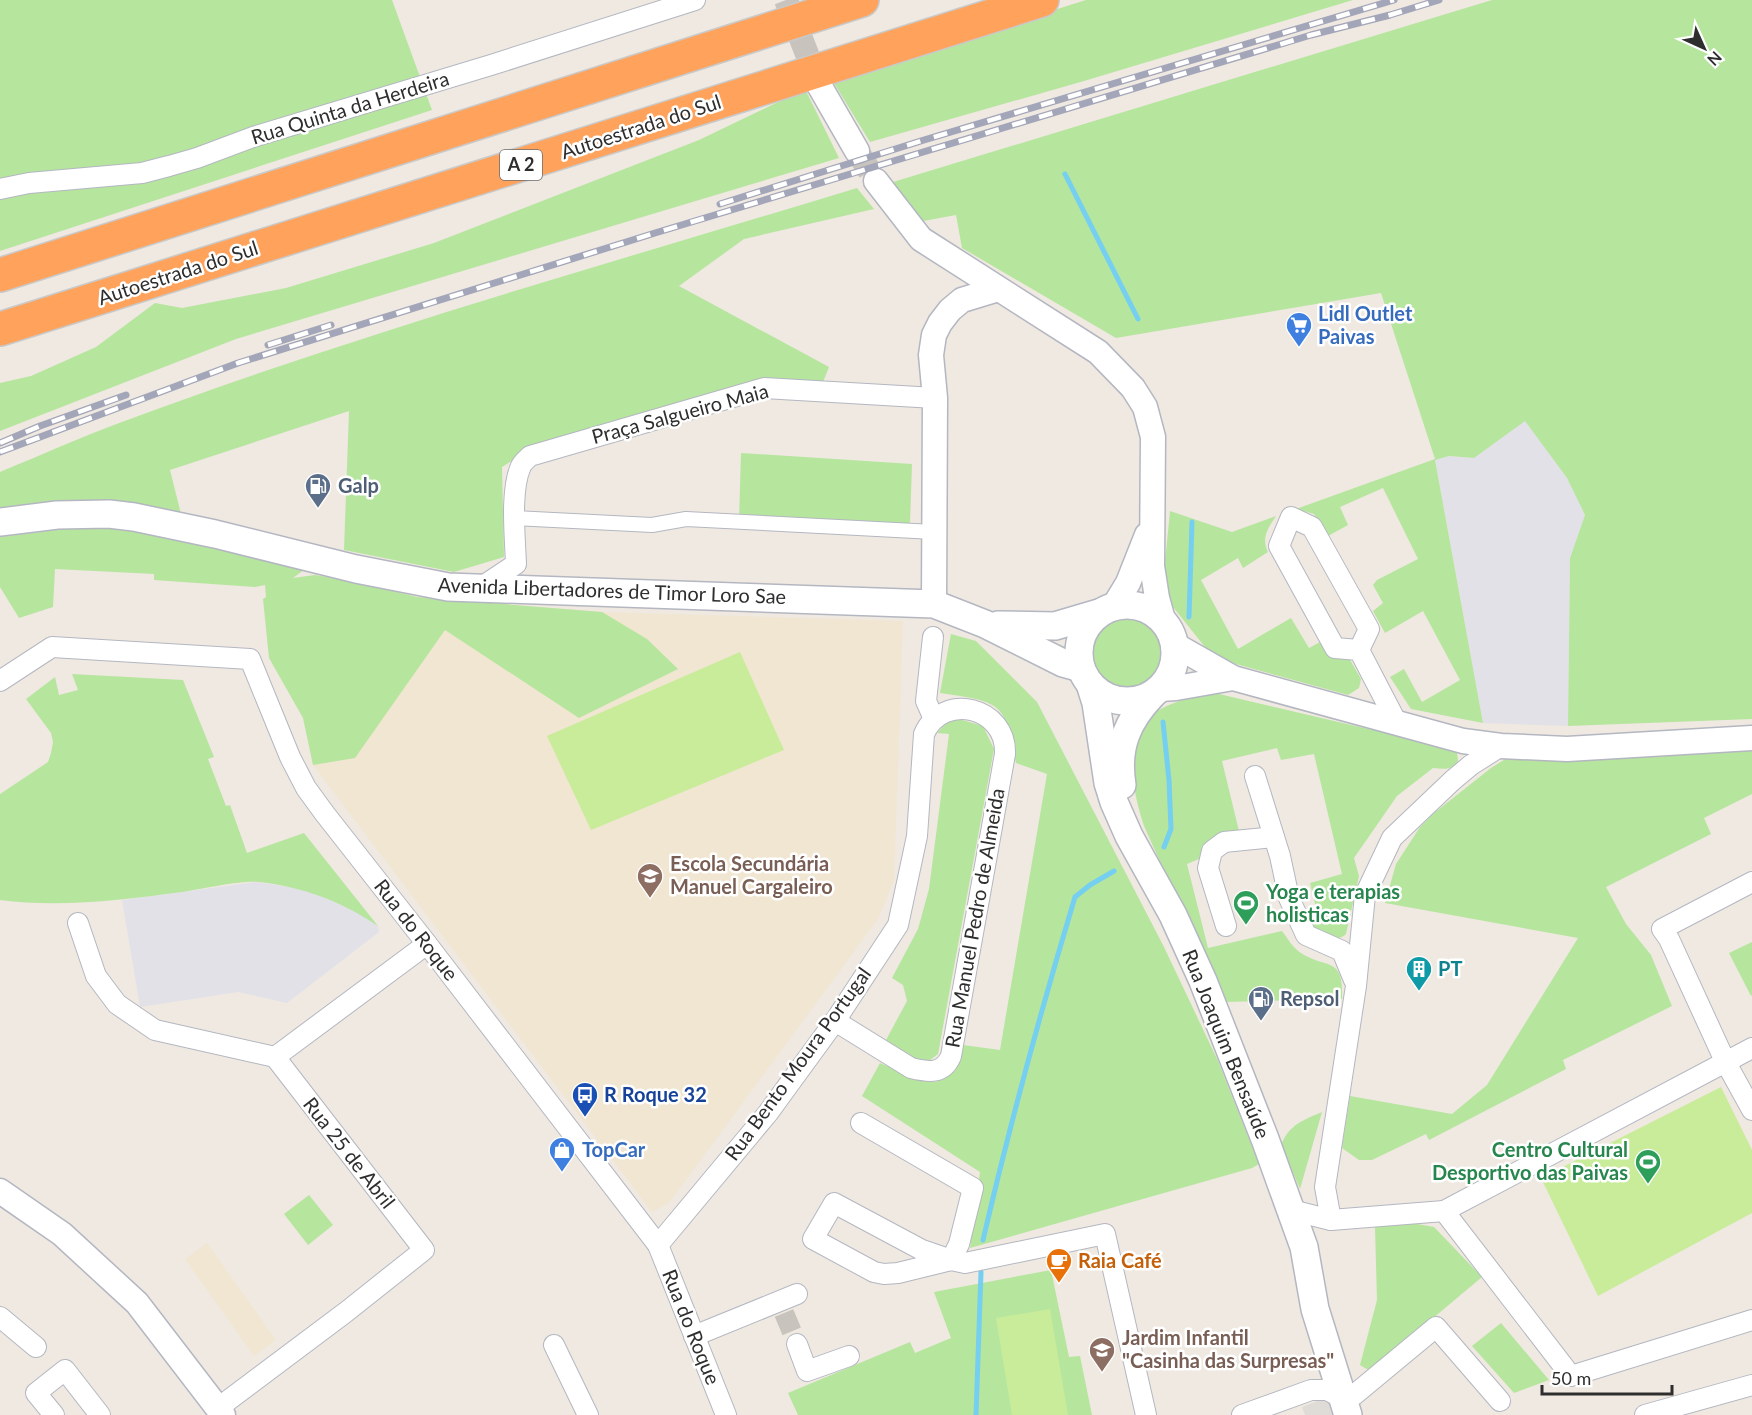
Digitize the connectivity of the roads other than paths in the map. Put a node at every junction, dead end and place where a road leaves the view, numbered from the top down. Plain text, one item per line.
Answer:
1 (695, 0) edge
2 (862, 0) edge
3 (1042, 0) edge
4 (819, 85) tunnel mouth
5 (857, 151) tunnel mouth
6 (876, 181) tunnel mouth
7 (0, 189) edge
8 (0, 275) edge
9 (998, 289) junction
10 (0, 329) edge
11 (935, 398) junction
12 (514, 518) junction
13 (1153, 521) junction
14 (0, 524) edge
15 (934, 532) junction
16 (480, 588) junction
17 (934, 604) junction
18 (1107, 610) junction
19 (1163, 620) junction
20 (985, 624) junction
21 (933, 637) dead end
22 (1175, 645) junction
23 (1359, 650) junction
24 (1085, 676) junction
25 (1233, 678) junction
26 (0, 681) edge
27 (1156, 691) junction
28 (934, 719) junction
29 (1397, 723) junction
30 (1752, 738) edge
31 (1501, 746) junction
32 (1255, 776) dead end
33 (1274, 837) junction
34 (1154, 881) junction
35 (1752, 882) edge
36 (78, 923) dead end
37 (1226, 926) dead end
38 (427, 944) junction
39 (1356, 986) junction
40 (835, 1021) junction
41 (1752, 1048) edge
42 (275, 1057) junction
43 (1725, 1061) junction
44 (1752, 1110) edge
45 (861, 1123) dead end
46 (0, 1191) edge
47 (1290, 1210) junction
48 (1444, 1210) junction
49 (1331, 1220) junction
50 (658, 1245) junction
51 (1304, 1250) junction
52 (951, 1260) junction
53 (787, 1303) dead end
54 (0, 1317) edge
55 (1752, 1320) edge
56 (694, 1336) junction
57 (797, 1344) tunnel mouth
58 (554, 1345) dead end
59 (36, 1347) dead end
60 (849, 1356) dead end
61 (1330, 1360) junction
62 (1752, 1385) edge
63 (1311, 1390) junction
64 (1500, 1401) dead end
65 (1351, 1406) edge
66 (221, 1411) edge
67 (54, 1415) edge
68 (100, 1415) edge
69 (588, 1415) edge
70 (726, 1415) edge
71 (1146, 1415) edge
72 (1242, 1415) edge
73 (1646, 1415) edge

1 - 7 street, Rua Quinta da Herdeira
2 - 8 highway
3 - 10 highway, Autoestrada do Sul / A 2
4 - 5 street
6 - 9 street
9 - 11 street
9 - 13 street
11 - 12 street, Praça Salgueiro Maia
11 - 15 street
12 - 15 street
12 - 16 street, Praça Salgueiro Maia
13 - 18 street
13 - 19 street
14 - 16 main road, Avenida Libertadores de Timor Loro Sae
15 - 17 street
16 - 17 main road, Avenida Libertadores de Timor Loro Sae
17 - 20 main road, Avenida Libertadores de Timor Loro Sae
18 - 19 main road
18 - 20 main road, Avenida Libertadores de Timor Loro Sae
18 - 24 main road
19 - 22 main road
20 - 24 main road, Avenida Libertadores de Timor Loro Sae
21 - 28 street
22 - 25 street
22 - 27 main road
23 - 23 street
23 - 29 street
24 - 27 main road
24 - 34 main road, Rua Joaquim Bensaúde
25 - 27 street
25 - 29 street
26 - 38 street, Rua do Roque
27 - 34 main road, Rua Joaquim Bensaúde
28 - 40 street, Rua Bento Moura Portugal
28 - 40 street, Rua Manuel Pedro de Almeida
29 - 31 street
30 - 31 street
31 - 39 street
32 - 33 street
33 - 37 street
33 - 39 street
34 - 47 main road, Rua Joaquim Bensaúde
35 - 43 street
36 - 42 street
38 - 42 street
38 - 50 street, Rua do Roque
39 - 49 street
40 - 50 street, Rua Bento Moura Portugal
41 - 43 street
42 - 66 street, Rua 25 de Abril
43 - 44 street
43 - 48 street
45 - 52 street
46 - 66 street
47 - 49 street
47 - 51 main road, Rua Joaquim Bensaúde
48 - 49 street
48 - 55 street
49 - 51 street
50 - 56 street, Rua do Roque
51 - 61 main road
51 - 65 main road
52 - 52 street
52 - 71 street
53 - 56 street
54 - 59 street
56 - 70 street, Rua do Roque
57 - 60 street
58 - 69 street
61 - 63 street
61 - 65 main road
62 - 73 street
63 - 65 street
63 - 72 street
64 - 65 street
67 - 68 street

